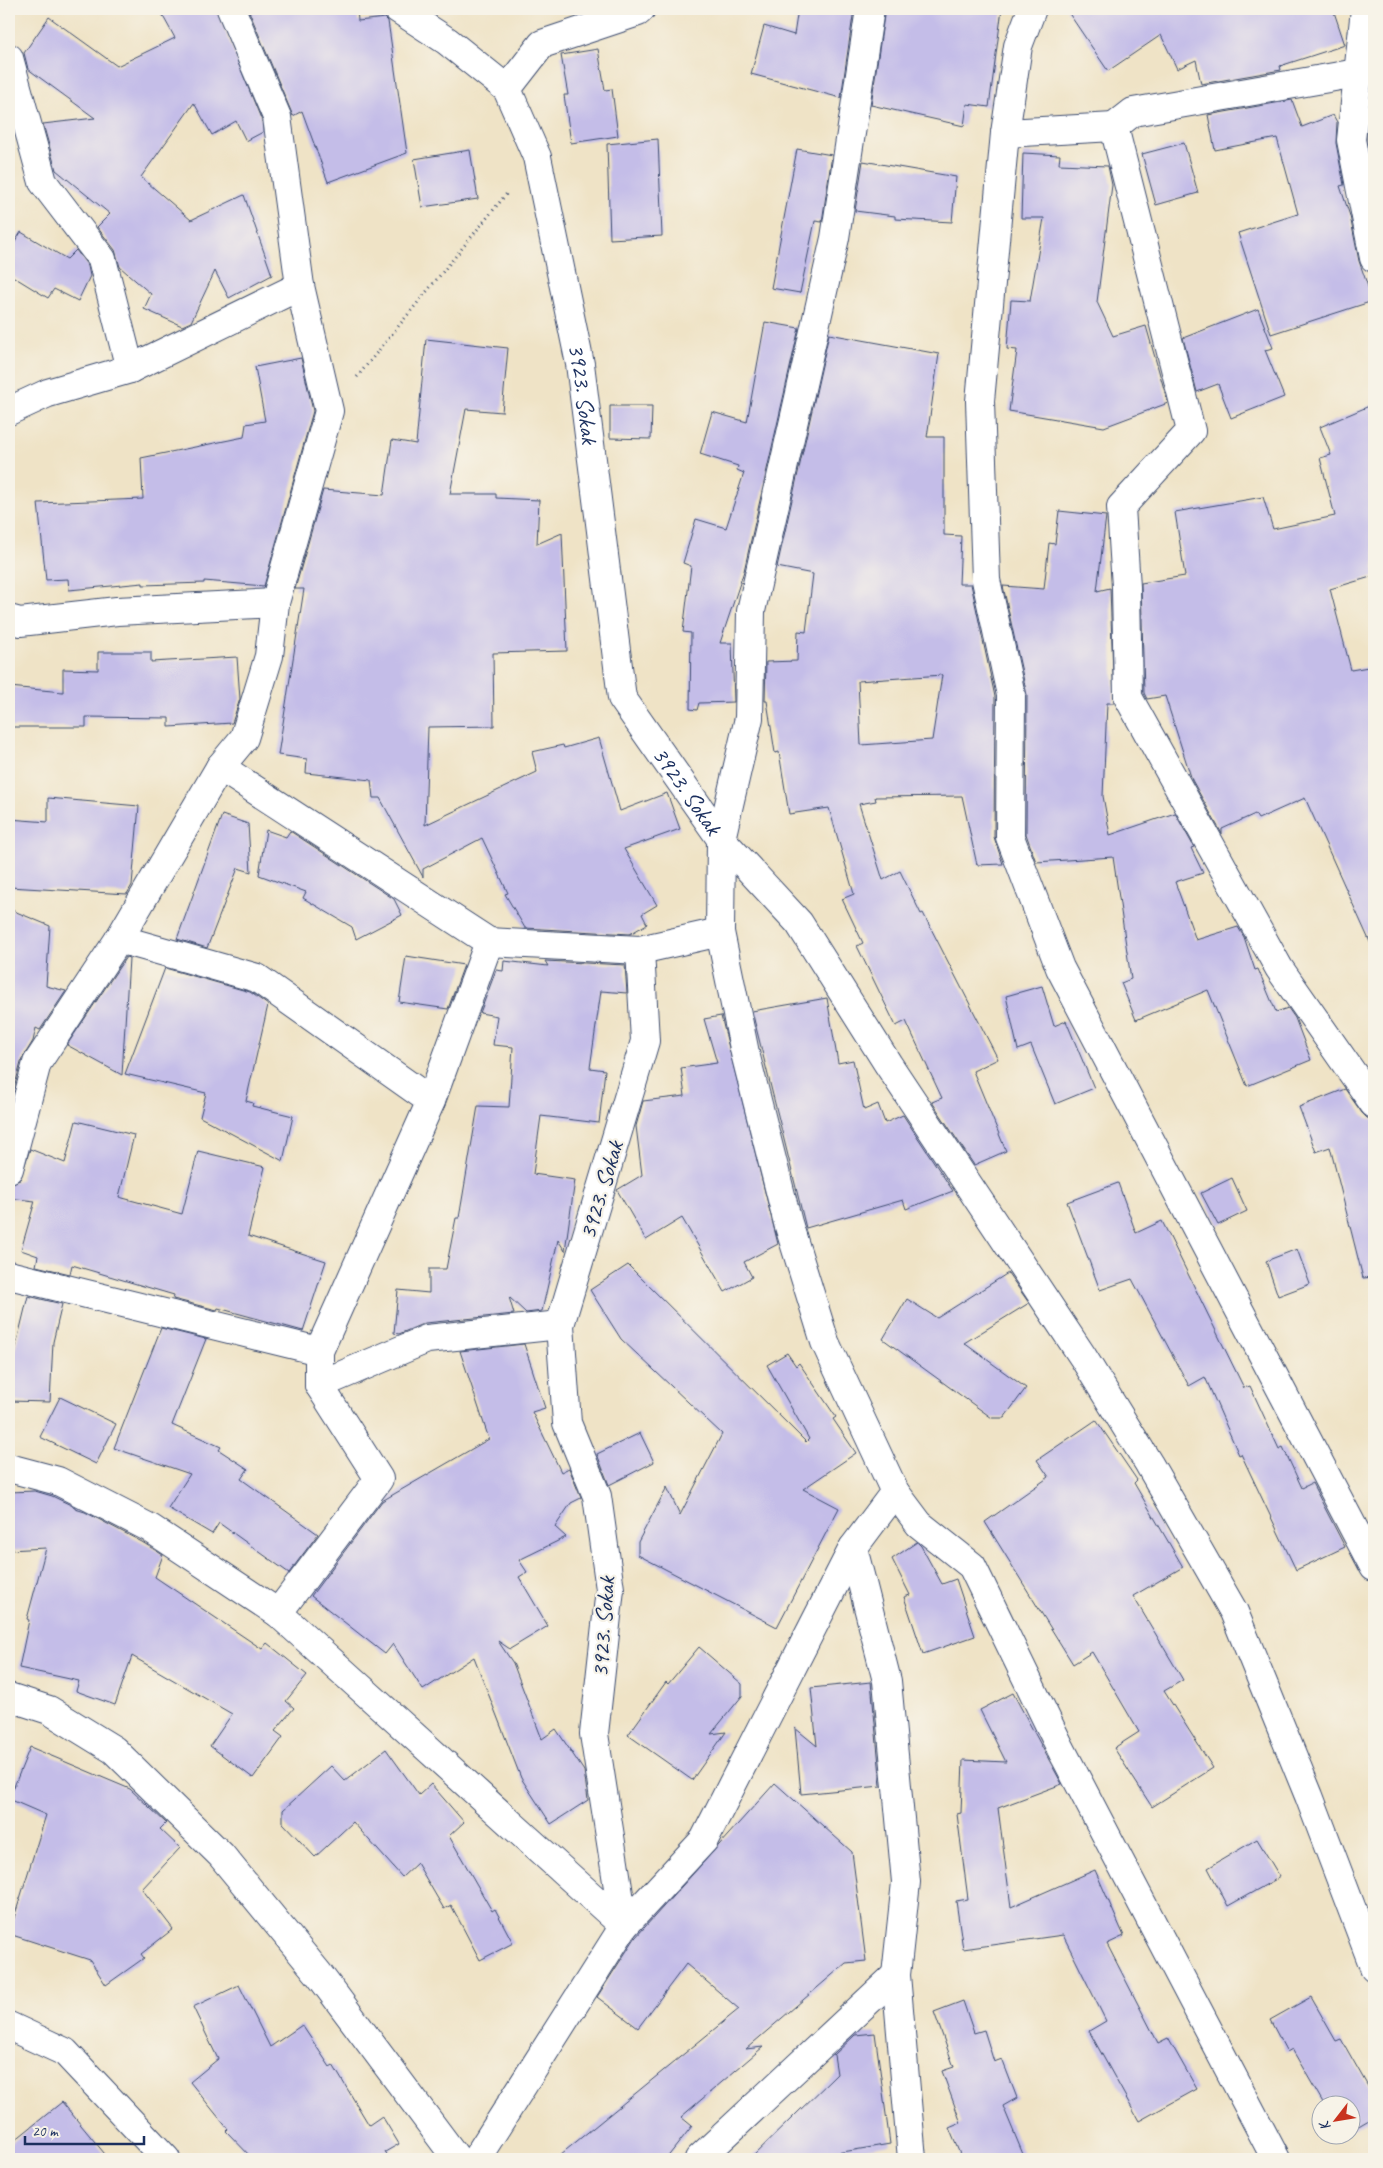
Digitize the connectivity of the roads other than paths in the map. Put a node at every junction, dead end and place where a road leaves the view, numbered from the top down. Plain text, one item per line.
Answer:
1 (231, 9) edge
2 (398, 9) edge
3 (642, 9) edge
4 (870, 9) edge
5 (1032, 9) edge
6 (1364, 9) edge
7 (9, 58) edge
8 (1357, 73) junction
9 (507, 89) junction
10 (1114, 127) junction
11 (1004, 133) junction
12 (1374, 258) edge
13 (300, 286) junction
14 (130, 370) junction
15 (9, 411) edge
16 (275, 602) junction
17 (9, 619) edge
18 (220, 767) junction
19 (721, 839) junction
20 (720, 932) junction
21 (119, 939) junction
22 (489, 942) junction
23 (640, 950) junction
24 (431, 1101) junction
25 (1374, 1104) edge
26 (10, 1161) edge
27 (9, 1275) edge
28 (560, 1325) junction
29 (319, 1351) junction
30 (319, 1385) junction
31 (9, 1468) edge
32 (895, 1492) junction
33 (853, 1548) junction
34 (1374, 1567) edge
35 (278, 1614) junction
36 (9, 1697) edge
37 (624, 1926) junction
38 (1374, 1967) edge
39 (896, 1975) junction
40 (9, 2026) edge
41 (166, 2159) edge
42 (457, 2159) edge
43 (476, 2159) edge
44 (700, 2159) edge
45 (912, 2159) edge
46 (1276, 2159) edge

1 - 13 street
2 - 9 street, 3923. Sokak
3 - 9 street
4 - 19 street
5 - 11 street
6 - 8 street
7 - 14 street
8 - 10 street
8 - 12 street
9 - 19 street, 3923. Sokak
10 - 11 street
10 - 25 street
11 - 34 street
13 - 14 street
13 - 16 street
14 - 15 street
16 - 17 street
16 - 18 street
18 - 21 street
18 - 22 street
19 - 20 street, 3923. Sokak
19 - 38 street
20 - 23 street
20 - 32 street, 3923. Sokak
21 - 24 street
21 - 26 street
22 - 23 street
22 - 24 street
23 - 28 street, 3923. Sokak
24 - 29 street
27 - 29 street
28 - 30 street
28 - 37 street, 3923. Sokak
29 - 30 street
30 - 35 street
31 - 35 street
32 - 33 street
32 - 46 street, 3923. Sokak
33 - 37 street
33 - 39 street
35 - 37 street
36 - 42 street
37 - 43 street
39 - 44 street
39 - 45 street
40 - 41 street

